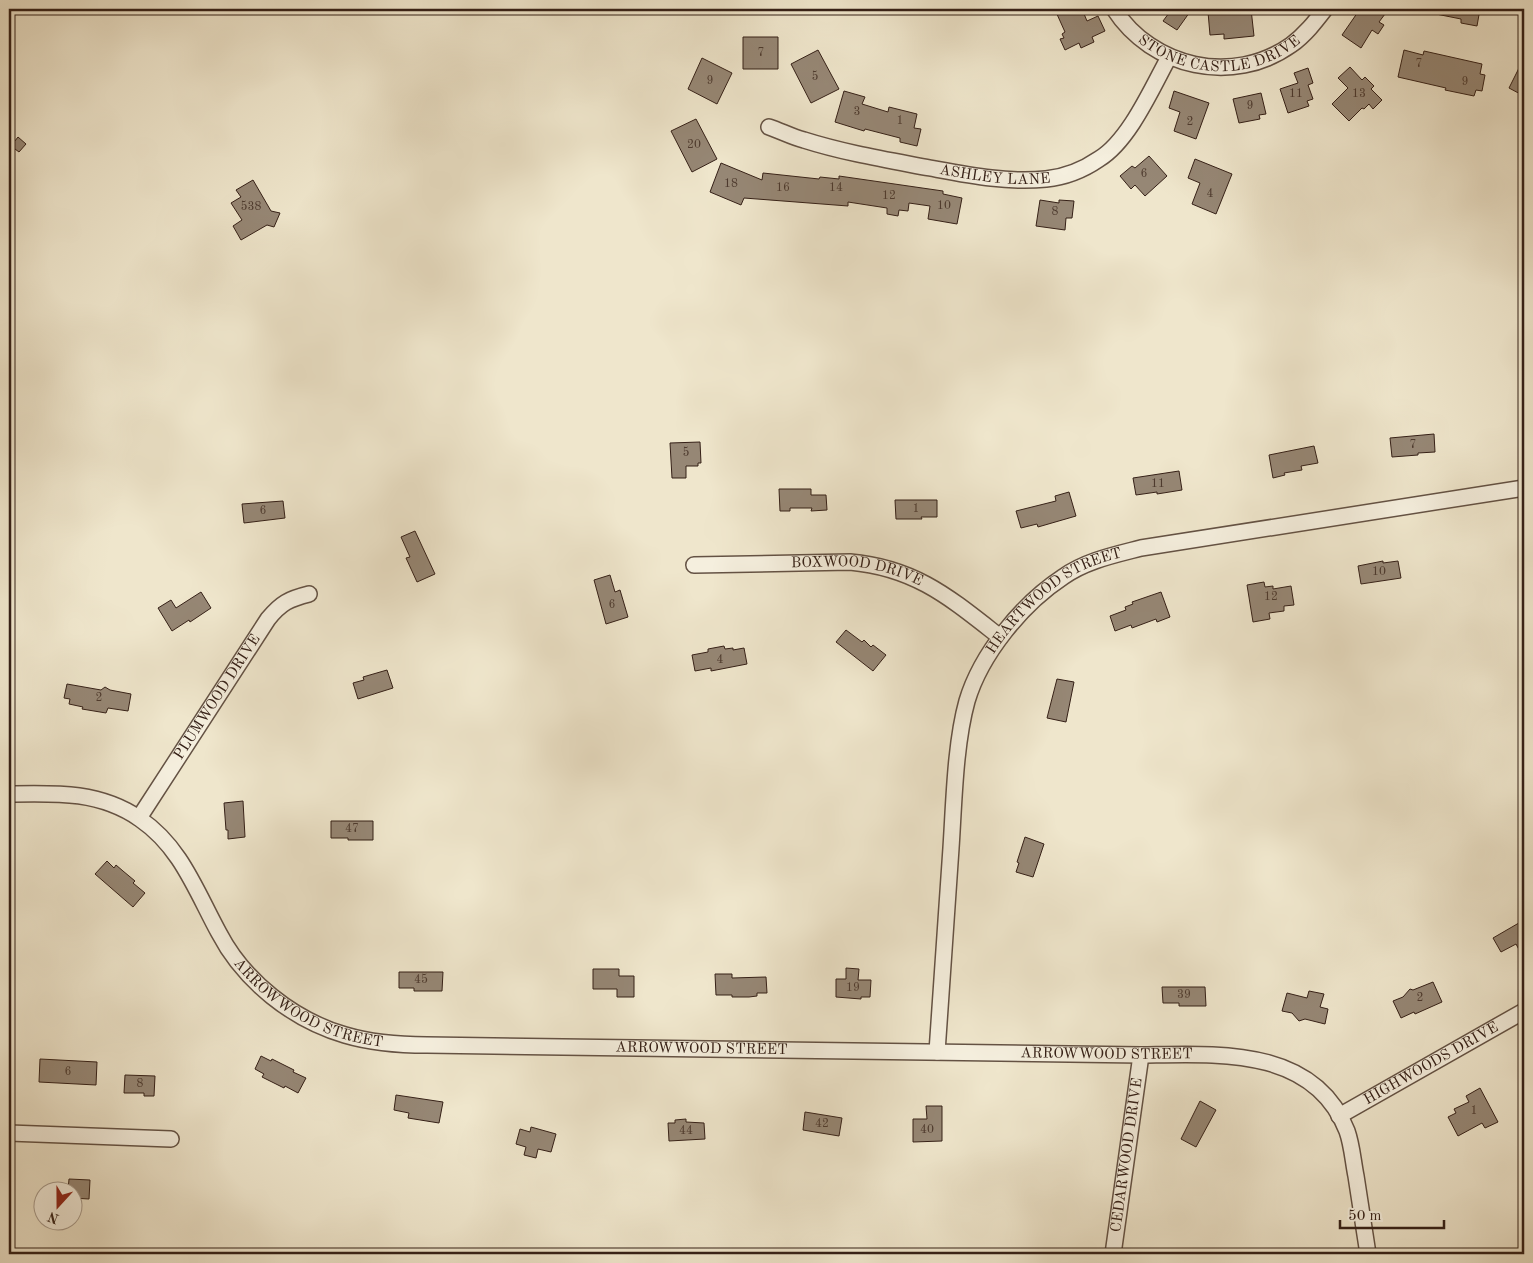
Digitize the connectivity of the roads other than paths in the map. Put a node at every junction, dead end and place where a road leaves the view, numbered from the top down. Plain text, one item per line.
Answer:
1 (1114, 9) edge
2 (1325, 9) edge
3 (1169, 57) junction
4 (769, 127) dead end
5 (1524, 488) edge
6 (694, 565) dead end
7 (309, 594) dead end
8 (1000, 637) junction
9 (9, 794) edge
10 (139, 818) junction
11 (1524, 1011) edge
12 (937, 1052) junction
13 (1141, 1055) junction
14 (1339, 1116) junction
15 (9, 1133) edge
16 (171, 1139) dead end
17 (1113, 1254) edge
18 (1368, 1254) edge

1 - 3 street, STONE CASTLE DRIVE
2 - 3 street, STONE CASTLE DRIVE
3 - 4 street, ASHLEY LANE
5 - 8 street, HEARTWOOD STREET
6 - 8 street, BOXWOOD DRIVE
7 - 10 street, PLUMWOOD DRIVE
8 - 12 street, HEARTWOOD STREET
9 - 10 street, ARROWWOOD STREET
10 - 12 street, ARROWWOOD STREET
11 - 14 street, HIGHWOODS DRIVE
12 - 13 street, ARROWWOOD STREET
13 - 14 street, ARROWWOOD STREET
13 - 17 street, CEDARWOOD DRIVE
14 - 18 street, ARROWWOOD STREET
15 - 16 street

